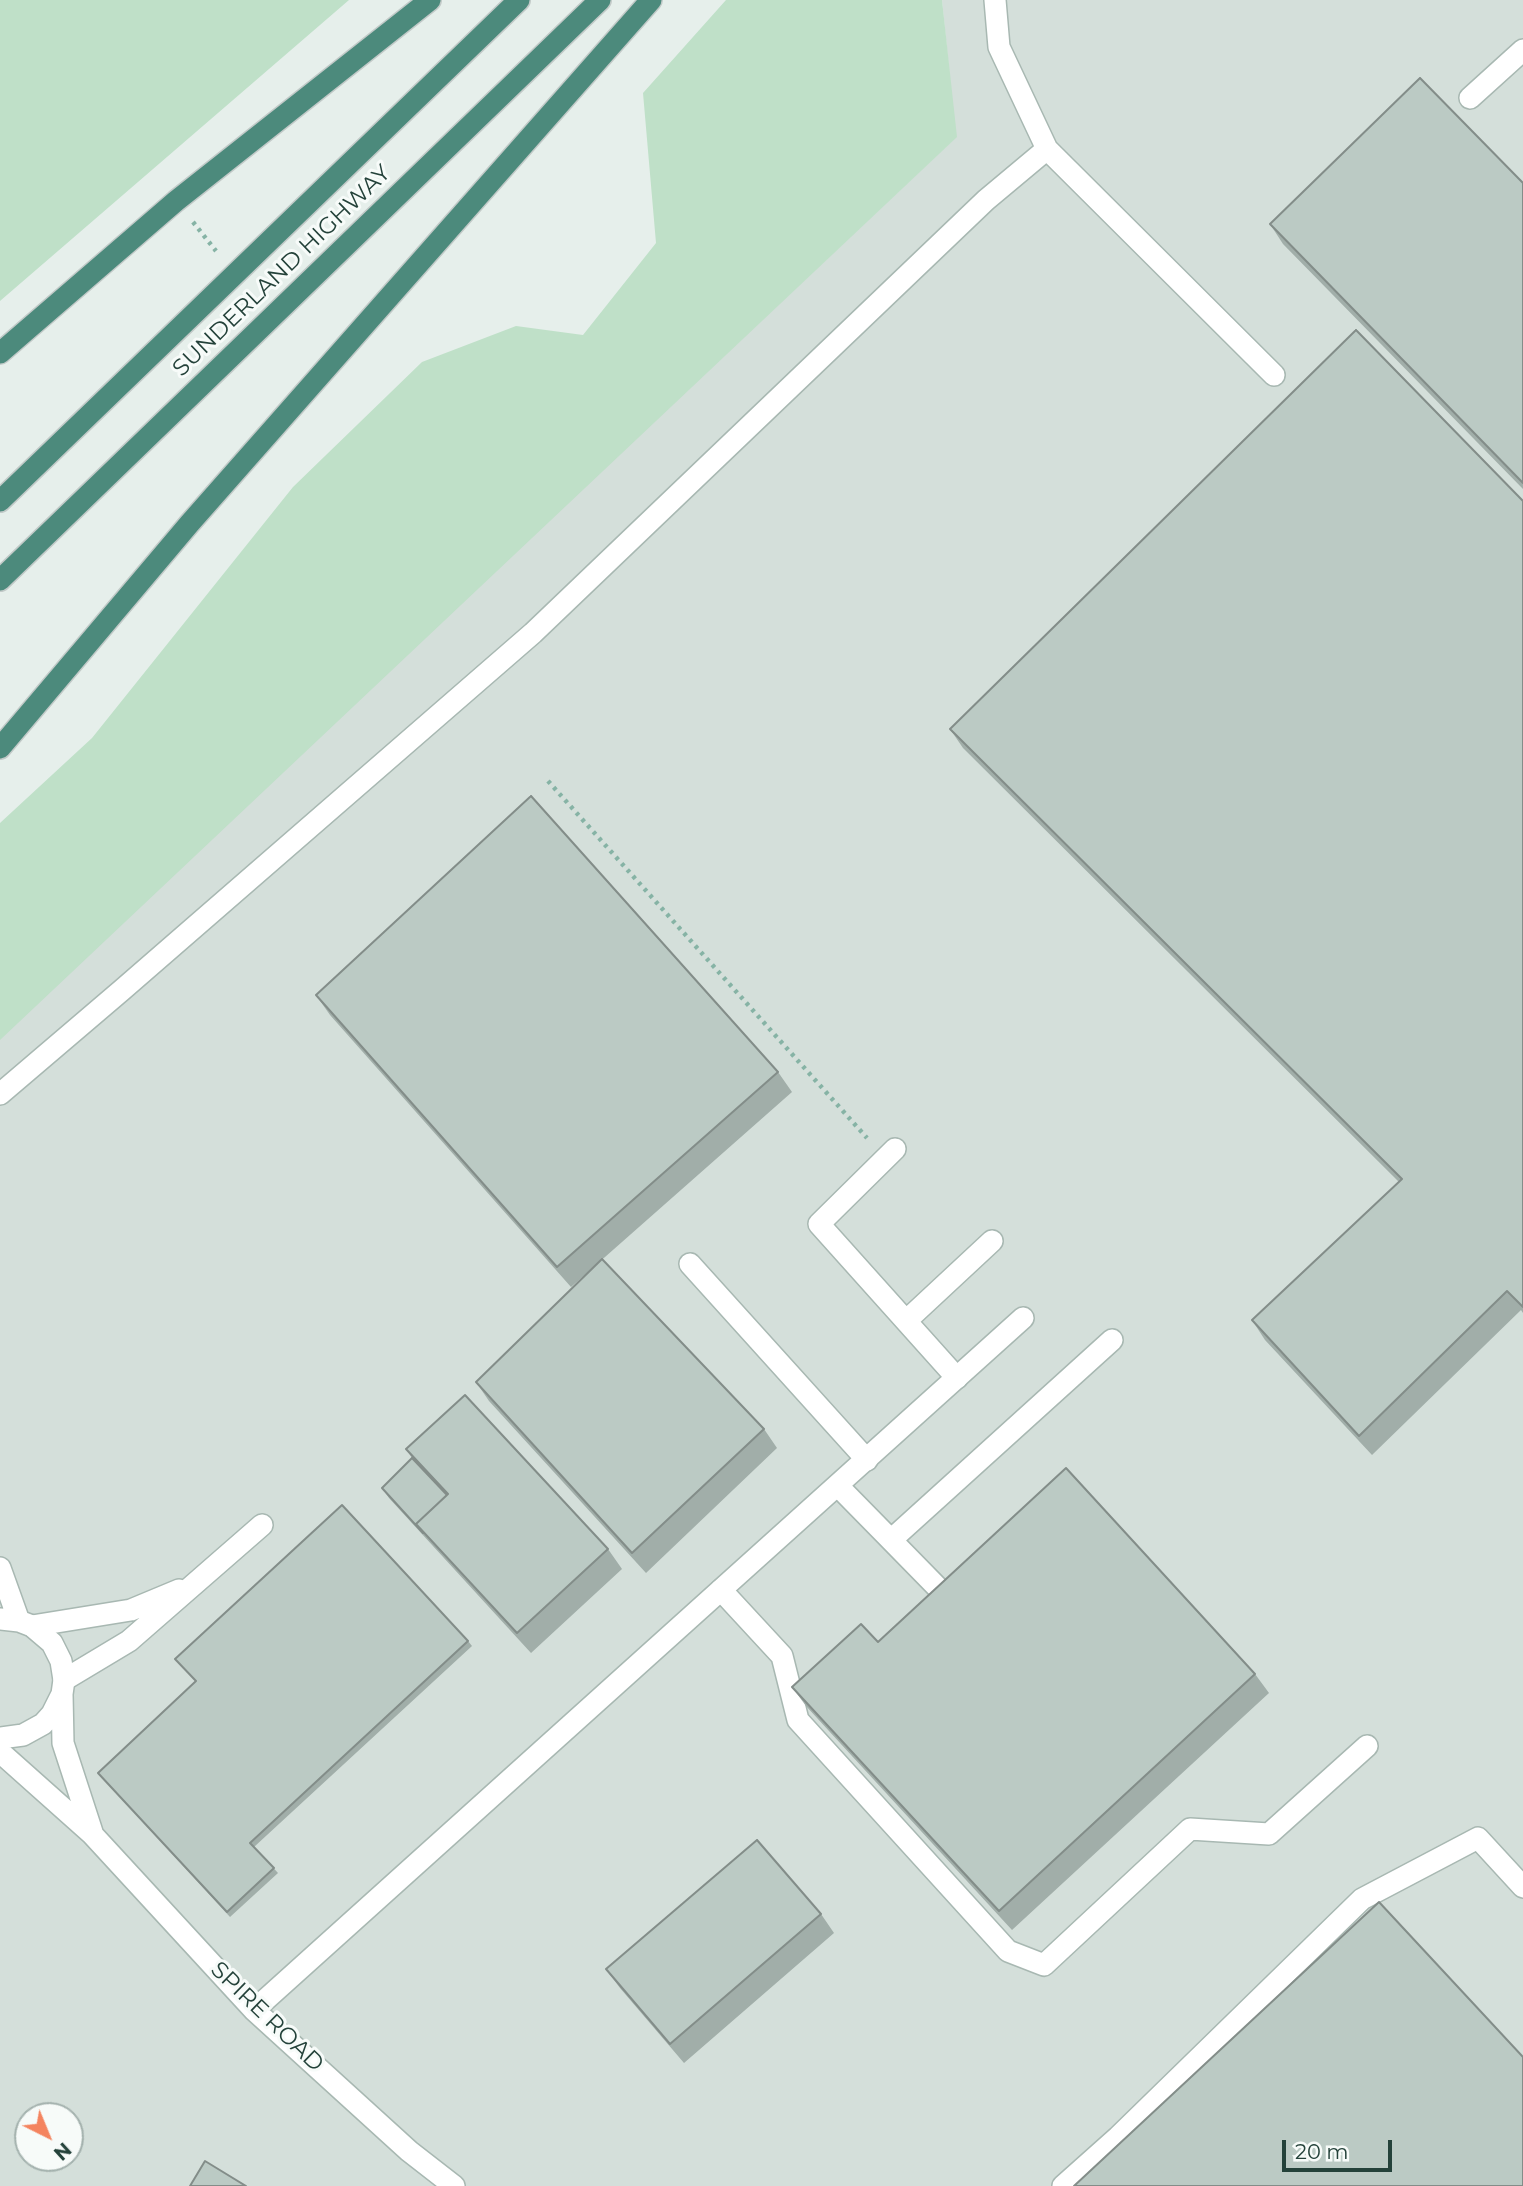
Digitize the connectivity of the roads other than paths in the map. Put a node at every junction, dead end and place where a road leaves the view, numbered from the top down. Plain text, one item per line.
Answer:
1 (430, 0) edge
2 (519, 0) edge
3 (600, 0) edge
4 (651, 0) edge
5 (995, 0) edge
6 (1523, 50) edge
7 (1470, 98) dead end
8 (1047, 149) junction
9 (0, 353) edge
10 (1274, 375) dead end
11 (0, 501) edge
12 (0, 580) edge
13 (0, 748) edge
14 (0, 1094) edge
15 (890, 1154) road end
16 (992, 1241) dead end
17 (690, 1264) dead end
18 (1023, 1318) dead end
19 (906, 1321) junction
20 (1112, 1340) dead end
21 (957, 1378) junction
22 (867, 1460) junction
23 (838, 1486) junction
24 (262, 1525) dead end
25 (891, 1540) junction
26 (0, 1568) edge
27 (200, 1581) junction
28 (938, 1588) edge
29 (721, 1590) junction
30 (17, 1622) edge
31 (63, 1687) junction
32 (0, 1738) edge
33 (1367, 1746) dead end
34 (0, 1752) edge
35 (92, 1834) junction
36 (1523, 1887) edge
37 (254, 2010) junction
38 (454, 2186) edge
39 (1063, 2186) edge

1 - 9 highway
2 - 11 highway, SUNDERLAND HIGHWAY
3 - 12 highway, SUNDERLAND HIGHWAY
4 - 13 highway
5 - 8 street
6 - 7 street
8 - 10 street
8 - 14 street
15 - 19 street
16 - 19 street
17 - 22 street
18 - 21 street
19 - 21 street
20 - 25 street
21 - 22 street
22 - 23 street
23 - 25 street
23 - 29 street
24 - 27 street
25 - 28 street
26 - 30 street, SPIRE ROAD
27 - 30 street
27 - 31 street
29 - 33 street
29 - 37 street
30 - 31 street, SPIRE ROAD
31 - 32 street
31 - 35 street, SPIRE ROAD
34 - 35 street, SPIRE ROAD
35 - 37 street, SPIRE ROAD
36 - 39 street
37 - 38 street, SPIRE ROAD

